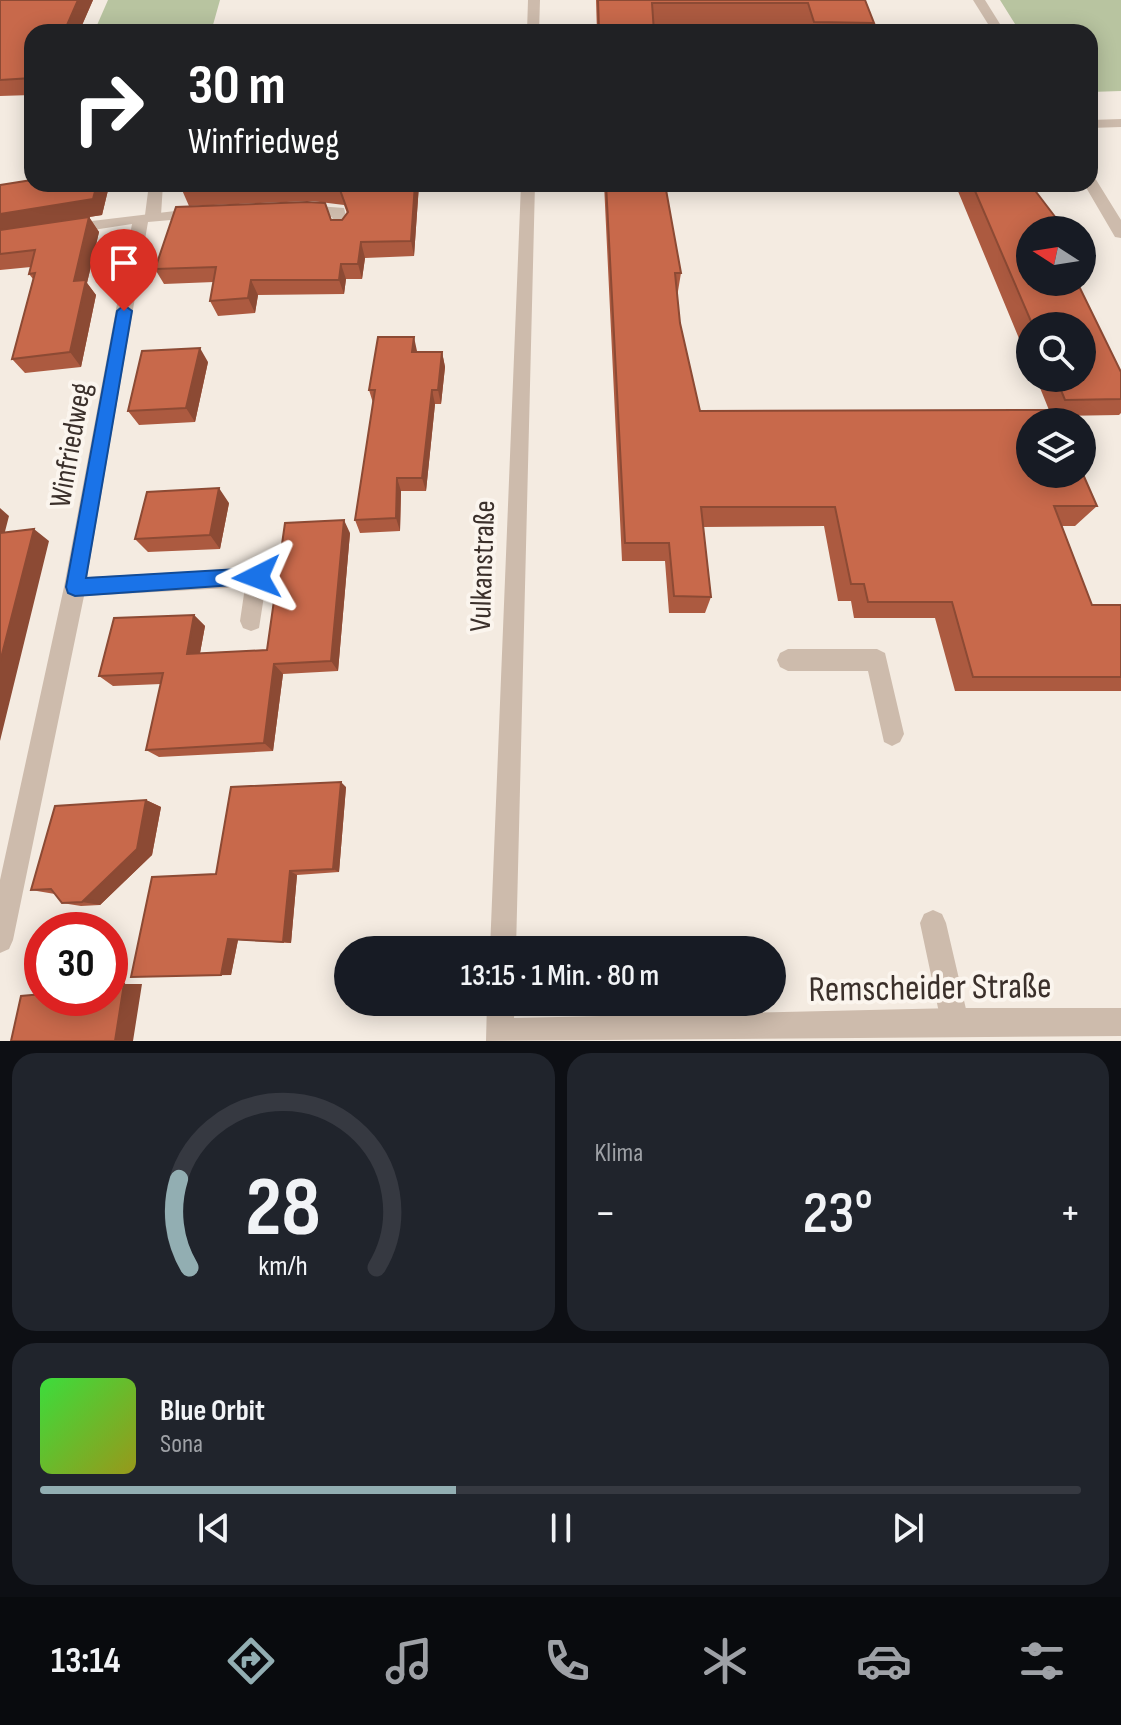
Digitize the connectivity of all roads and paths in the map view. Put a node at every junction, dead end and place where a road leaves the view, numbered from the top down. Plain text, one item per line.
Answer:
1 (534, 0) edge
2 (979, 0) edge
3 (533, 24) edge
4 (994, 24) edge
5 (1121, 123) edge
6 (1098, 124) edge
7 (154, 192) edge
8 (528, 192) edge
9 (1097, 192) edge
10 (280, 211) edge
11 (217, 213) edge
12 (147, 217) junction
13 (341, 228) edge
14 (47, 232) edge
15 (1121, 233) edge
16 (75, 587) junction
17 (251, 621) dead end
18 (788, 660) dead end
19 (892, 734) dead end
20 (933, 923) dead end
21 (503, 936) edge
22 (0, 940) edge
23 (501, 1016) edge
24 (955, 1022) junction
25 (1121, 1022) edge
26 (500, 1037) edge

1 - 3 street
2 - 4 street
5 - 6 street
7 - 12 street, Winfriedweg
8 - 21 street, Vulkanstraße
9 - 15 street
10 - 13 street
11 - 12 street
12 - 14 street
12 - 16 street, Winfriedweg
16 - 17 street
16 - 22 street, Winfriedweg
18 - 19 street
20 - 24 street
23 - 26 street
24 - 25 street, Remscheider Straße
24 - 26 street, Remscheider Straße

